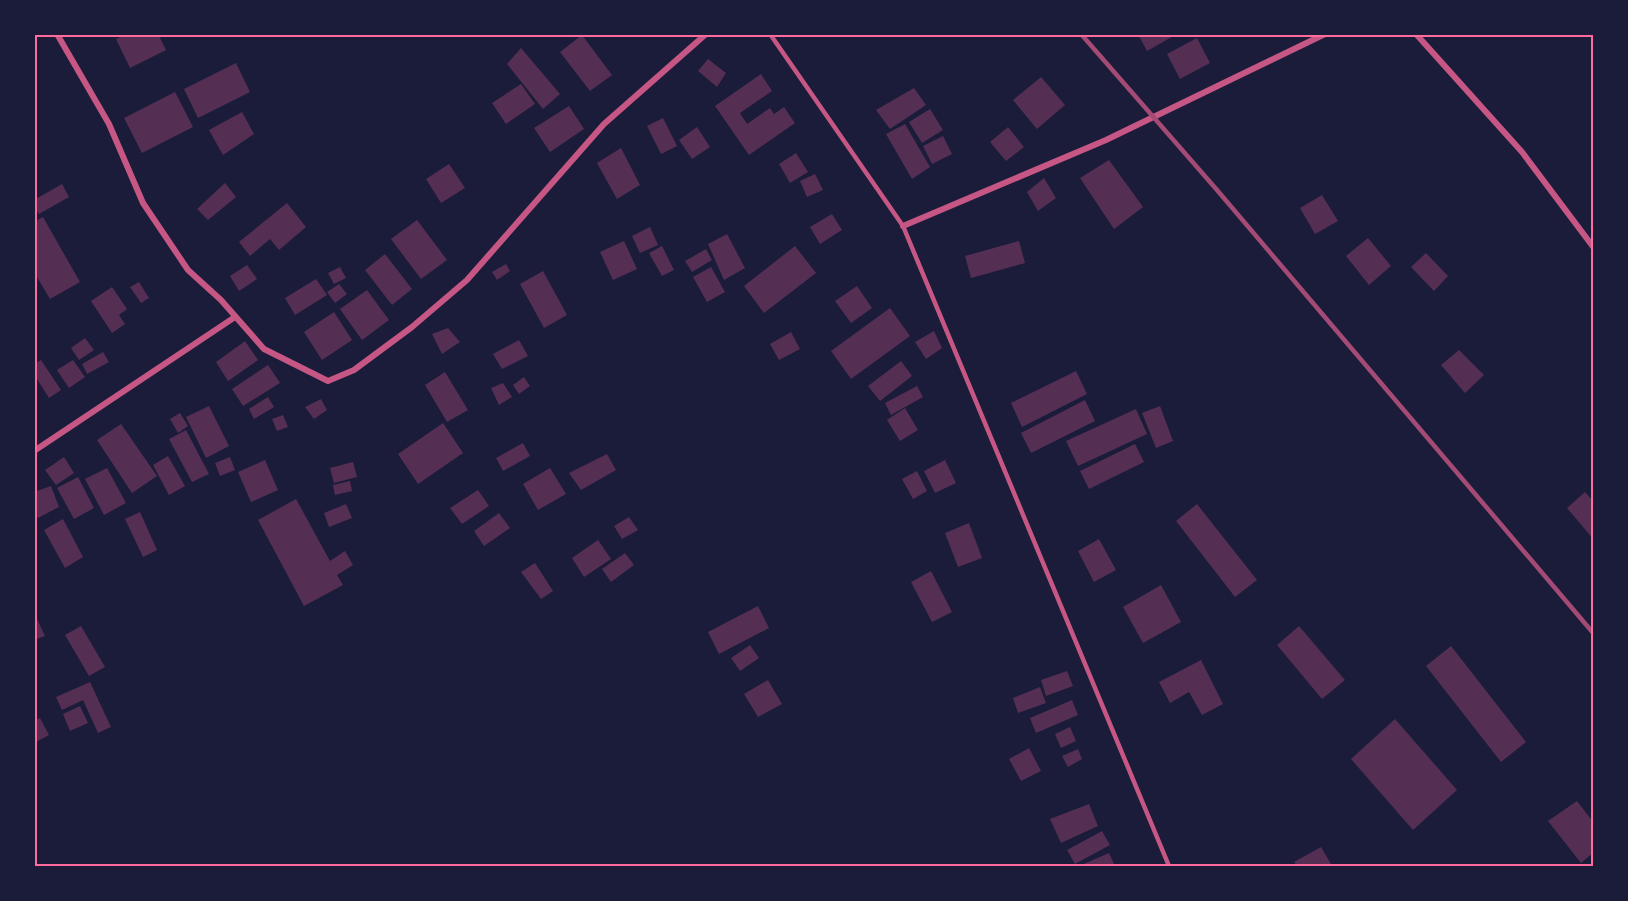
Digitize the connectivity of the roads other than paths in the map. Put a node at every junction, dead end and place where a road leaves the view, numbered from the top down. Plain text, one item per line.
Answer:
1 (57, 34) edge
2 (706, 34) edge
3 (770, 34) edge
4 (1325, 34) edge
5 (1416, 34) edge
6 (903, 226) junction
7 (1593, 248) edge
8 (235, 317) junction
9 (34, 451) edge
10 (1169, 867) edge

1 - 8 street
2 - 8 street
3 - 6 lane
4 - 6 street
5 - 7 street
6 - 10 lane
8 - 9 street

